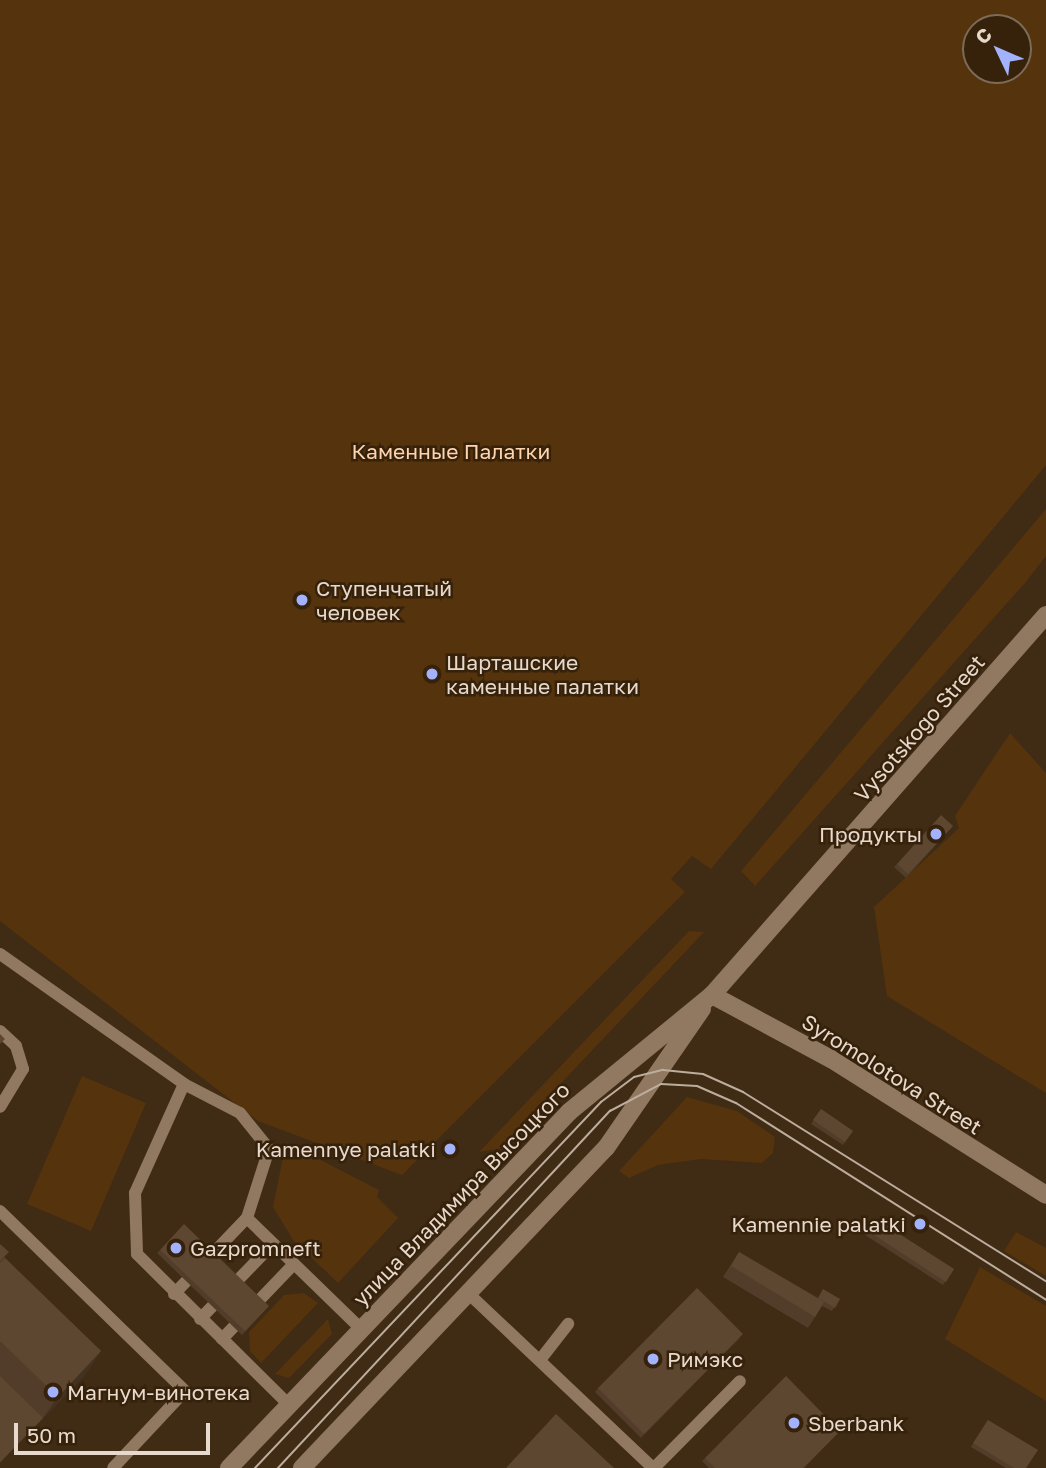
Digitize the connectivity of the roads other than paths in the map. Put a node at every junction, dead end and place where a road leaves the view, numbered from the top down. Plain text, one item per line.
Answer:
1 (1046, 615) edge
2 (0, 954) edge
3 (712, 995) junction
4 (0, 1031) edge
5 (184, 1084) junction
6 (0, 1107) edge
7 (1046, 1195) edge
8 (0, 1211) edge
9 (247, 1218) junction
10 (272, 1245) junction
11 (292, 1266) junction
12 (174, 1294) junction
13 (469, 1294) junction
14 (200, 1320) junction
15 (568, 1324) dead end
16 (360, 1328) junction
17 (222, 1339) junction
18 (540, 1360) junction
19 (740, 1381) dead end
20 (288, 1404) junction
21 (113, 1468) edge
22 (229, 1468) edge
23 (303, 1468) edge
24 (653, 1468) edge

1 - 3 main road, Vysotskogo Street
2 - 5 lane
3 - 7 main road, Syromolotova Street
3 - 13 main road
3 - 16 main road, улица Владимира Высоцкого
4 - 6 lane
5 - 9 lane
5 - 12 lane
8 - 21 lane
9 - 10 lane
9 - 12 lane
10 - 11 lane
10 - 14 lane
11 - 16 lane
11 - 17 lane
12 - 14 lane
13 - 18 lane
13 - 23 main road
14 - 17 lane
15 - 18 lane
16 - 20 main road, улица Владимира Высоцкого
17 - 20 lane
18 - 24 lane
19 - 24 lane
20 - 22 main road, улица Владимира Высоцкого

